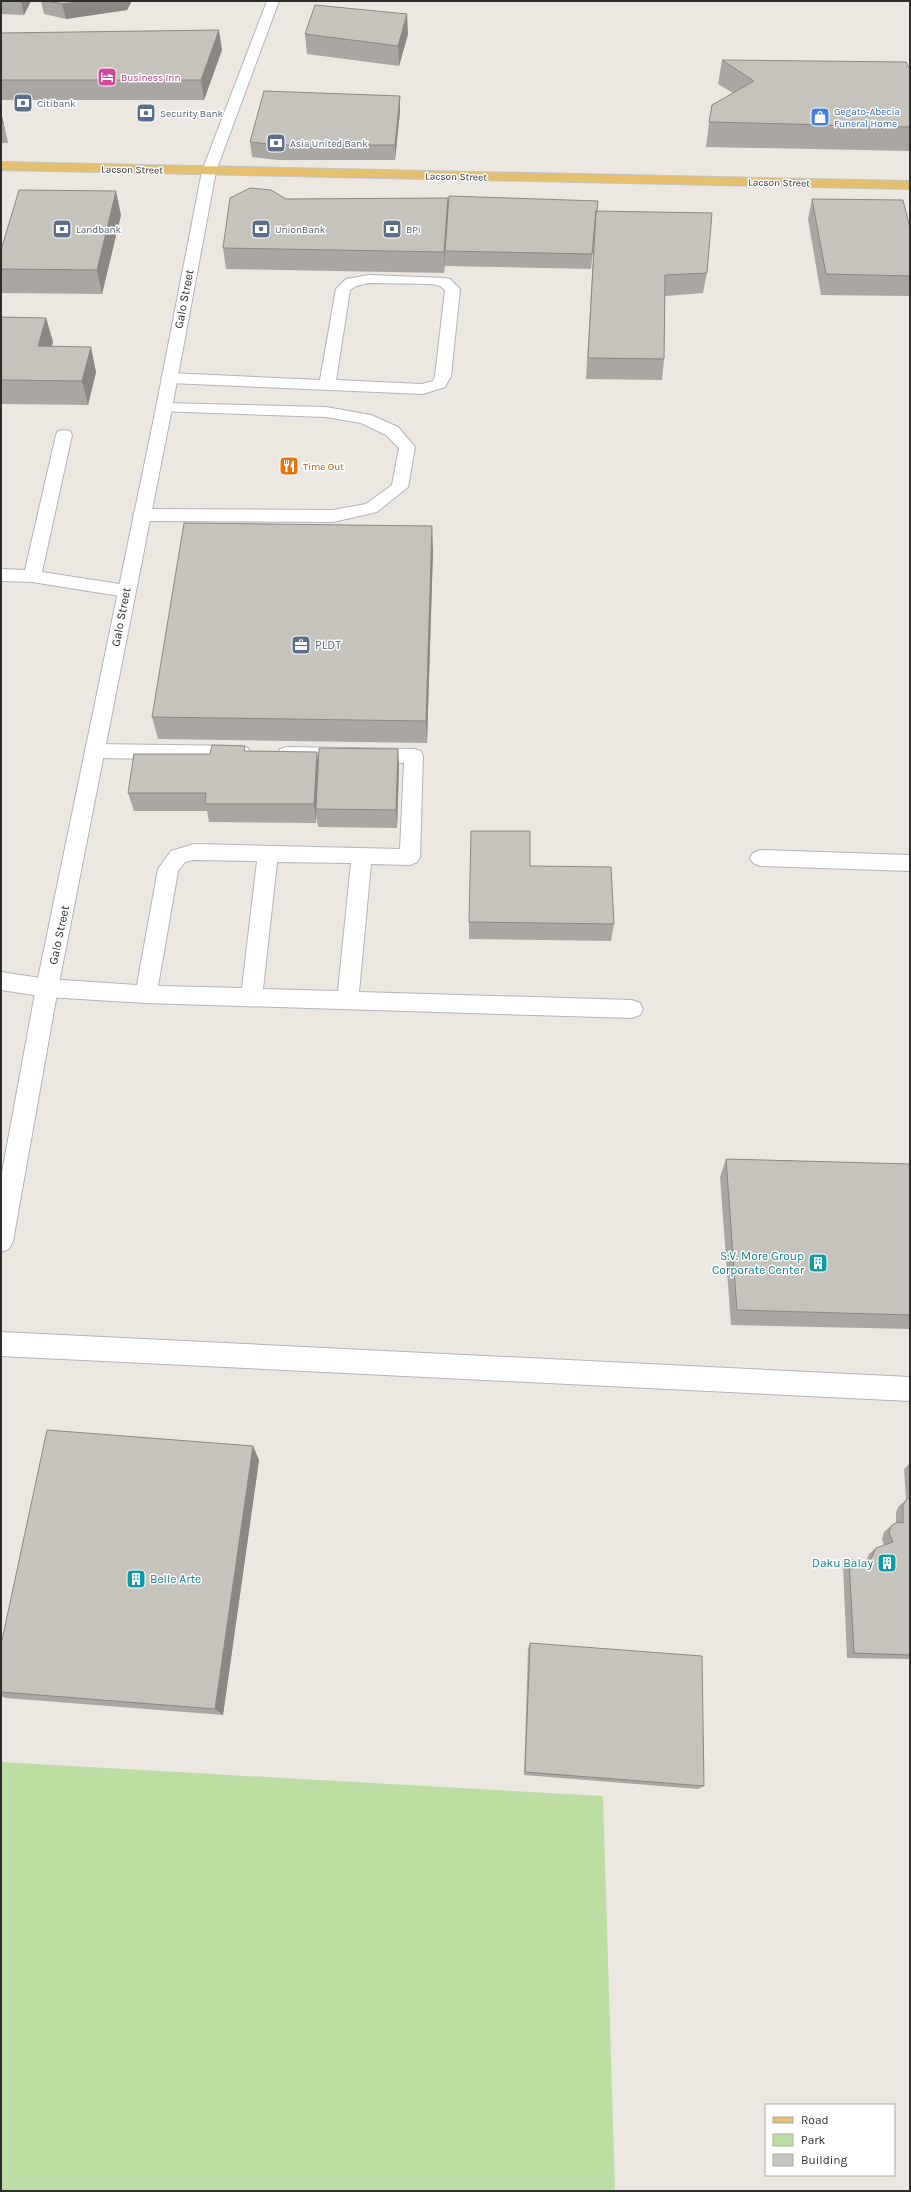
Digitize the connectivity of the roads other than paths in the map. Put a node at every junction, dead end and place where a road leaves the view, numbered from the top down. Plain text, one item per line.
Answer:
1 (273, 1) edge
2 (1, 166) edge
3 (209, 171) junction
4 (910, 185) edge
5 (169, 378) junction
6 (327, 386) junction
7 (164, 408) junction
8 (64, 435) dead end
9 (141, 515) junction
10 (1, 575) edge
11 (32, 576) junction
12 (126, 591) junction
13 (94, 751) junction
14 (268, 853) junction
15 (362, 855) junction
16 (760, 858) dead end
17 (910, 863) edge
18 (1, 981) edge
19 (48, 988) junction
20 (146, 994) junction
21 (252, 997) junction
22 (348, 1000) junction
23 (632, 1009) dead end
24 (1, 1241) edge
25 (1, 1344) edge
26 (910, 1389) edge

1 - 3 street, Galo Street
2 - 3 main road, Lacson Street
3 - 4 main road, Lacson Street
3 - 5 street, Galo Street
5 - 6 street
5 - 7 street, Galo Street
6 - 6 street
7 - 9 street, Galo Street
7 - 9 street
8 - 11 street
9 - 12 street, Galo Street
10 - 11 street
11 - 12 street
12 - 13 street, Galo Street
13 - 15 street
13 - 19 street, Galo Street
14 - 15 street
14 - 20 street
14 - 21 street
15 - 22 street
16 - 17 street
18 - 19 street
19 - 20 street
19 - 24 street, Galo Street
20 - 21 street
21 - 22 street
22 - 23 street
25 - 26 street

